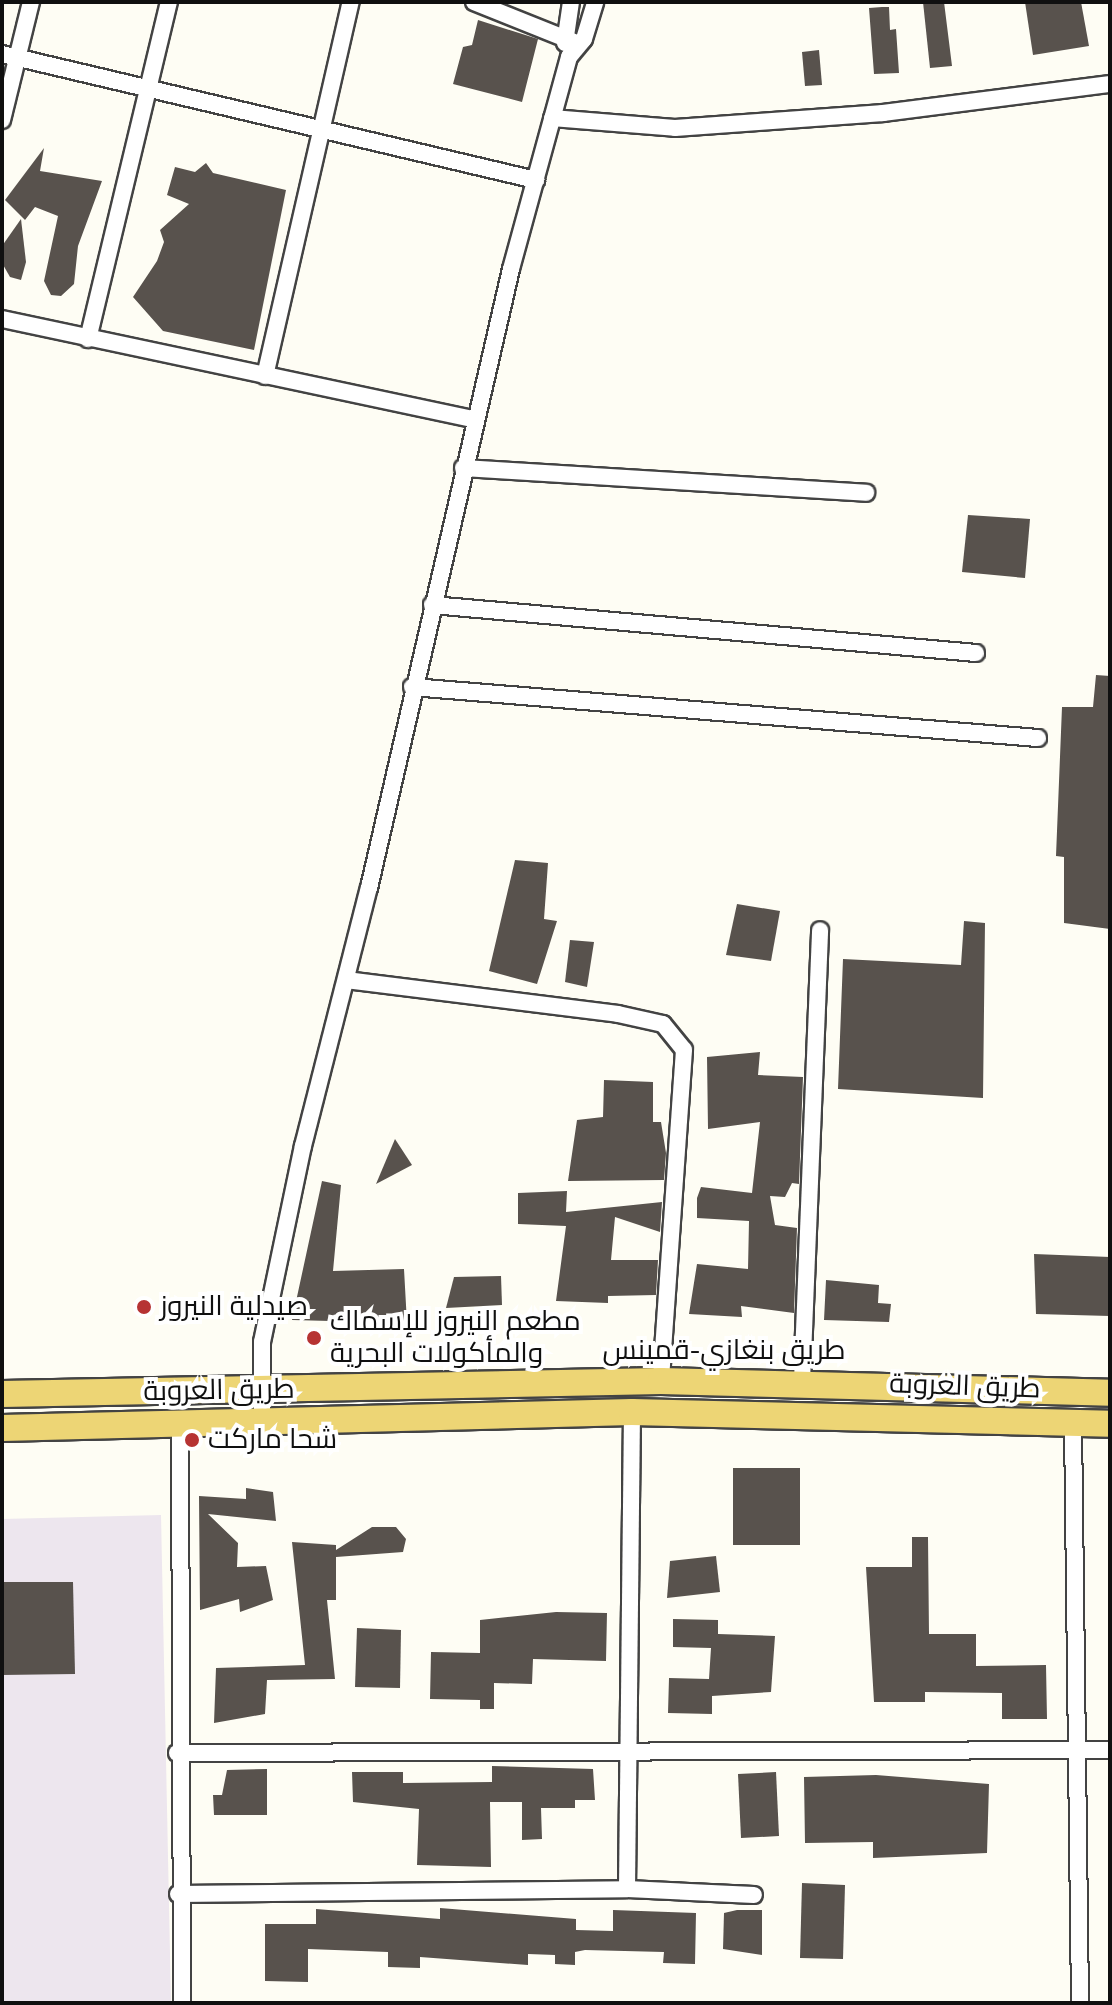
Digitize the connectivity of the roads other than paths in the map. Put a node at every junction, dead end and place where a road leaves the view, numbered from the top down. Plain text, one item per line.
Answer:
1 (31, 2) edge
2 (169, 2) edge
3 (351, 2) edge
4 (474, 2) edge
5 (571, 2) edge
6 (595, 2) edge
7 (563, 35) junction
8 (574, 50) junction
9 (10, 56) edge
10 (1110, 84) edge
11 (145, 88) junction
12 (552, 118) junction
13 (2, 120) edge
14 (317, 130) junction
15 (536, 180) junction
16 (2, 319) edge
17 (88, 339) junction
18 (265, 376) junction
19 (474, 419) junction
20 (463, 468) junction
21 (866, 493) dead end
22 (432, 605) junction
23 (976, 653) dead end
24 (412, 687) junction
25 (1038, 738) dead end
26 (820, 930) dead end
27 (346, 980) junction
28 (661, 1381) junction
29 (802, 1381) junction
30 (261, 1389) junction
31 (1110, 1393) edge
32 (2, 1394) edge
33 (632, 1412) junction
34 (262, 1422) junction
35 (1073, 1422) junction
36 (180, 1424) junction
37 (1110, 1424) edge
38 (2, 1428) edge
39 (628, 1747) junction
40 (1076, 1750) junction
41 (1110, 1750) edge
42 (177, 1753) junction
43 (627, 1889) junction
44 (178, 1894) junction
45 (754, 1895) dead end
46 (182, 2003) edge
47 (1080, 2003) edge

1 - 9 street
2 - 11 street
3 - 14 street
4 - 7 street
5 - 7 street
6 - 8 street
7 - 8 street
8 - 12 street
9 - 11 street
9 - 13 street
10 - 12 street
11 - 14 street
11 - 17 street
12 - 15 street
14 - 15 street
14 - 18 street
15 - 19 street
16 - 17 street
17 - 18 street
18 - 19 street
19 - 20 street
20 - 21 street
20 - 22 street
22 - 23 street
22 - 24 street
24 - 25 street
24 - 27 street
26 - 29 street
27 - 28 street
27 - 30 street
28 - 29 main road, طريق بنغازي-قمينس
28 - 30 main road, طريق بنغازي-قمينس
29 - 31 main road, طريق بنغازي-قمينس
30 - 32 main road, طريق بنغازي-قمينس
30 - 34 street
33 - 34 main road, طريق العروبة
33 - 35 main road, طريق العروبة
33 - 39 street
34 - 36 main road, طريق العروبة
35 - 37 main road, طريق العروبة
35 - 40 street
36 - 38 main road, طريق العروبة
36 - 42 street
39 - 40 street
39 - 42 street
39 - 43 street
40 - 41 street
40 - 47 street
42 - 44 street
43 - 44 street
43 - 45 street
44 - 46 street

